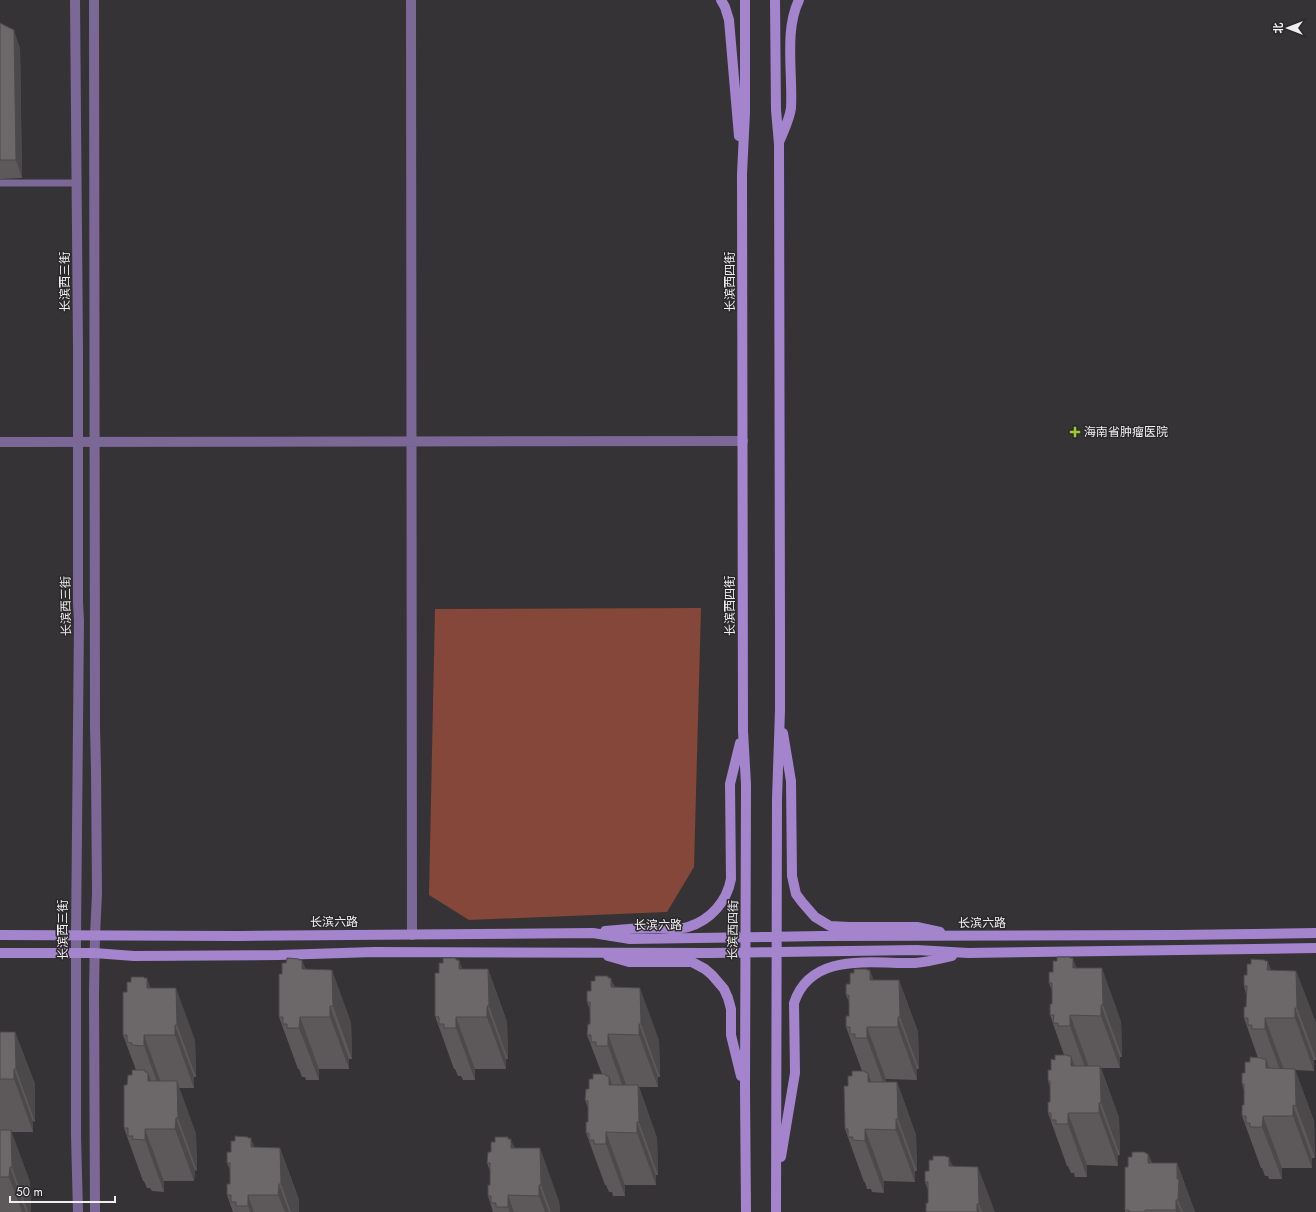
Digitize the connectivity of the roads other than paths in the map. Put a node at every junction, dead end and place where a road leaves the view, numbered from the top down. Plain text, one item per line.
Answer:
1 (75, 0) edge
2 (94, 0) edge
3 (411, 0) edge
4 (721, 0) edge
5 (746, 0) edge
6 (775, 0) edge
7 (799, 0) edge
8 (779, 144) junction
9 (742, 174) junction
10 (0, 183) edge
11 (77, 183) junction
12 (743, 441) junction
13 (0, 442) edge
14 (78, 443) junction
15 (94, 443) junction
16 (411, 443) junction
17 (780, 710) junction
18 (743, 731) junction
19 (593, 933) junction
20 (1316, 933) edge
21 (0, 935) edge
22 (76, 935) junction
23 (94, 935) junction
24 (412, 935) junction
25 (968, 936) junction
26 (776, 937) junction
27 (745, 938) junction
28 (1316, 948) edge
29 (593, 952) junction
30 (746, 952) junction
31 (776, 952) junction
32 (0, 953) edge
33 (76, 953) junction
34 (94, 953) junction
35 (968, 954) junction
36 (745, 1090) junction
37 (776, 1187) junction
38 (78, 1212) edge
39 (95, 1212) edge
40 (746, 1212) edge
41 (776, 1212) edge

1 - 11 street, 长滨西三街
2 - 15 street
3 - 16 street
4 - 9 main road
5 - 9 main road, 长滨西四街
6 - 8 main road
7 - 8 main road
8 - 17 main road
9 - 12 main road, 长滨西四街
10 - 11 lane
11 - 14 street, 长滨西三街
12 - 16 street
12 - 18 main road, 长滨西四街
13 - 14 street
14 - 15 street
14 - 22 street, 长滨西三街
15 - 16 street
15 - 23 street
16 - 24 street
17 - 25 main road
17 - 26 main road
18 - 19 main road
18 - 27 main road, 长滨西四街
19 - 24 main road, 长滨六路
19 - 27 main road, 长滨六路
20 - 25 main road, 长滨六路
21 - 22 main road, 长滨六路
22 - 23 main road, 长滨六路
22 - 33 street, 长滨西三街
23 - 24 main road, 长滨六路
23 - 34 street
25 - 26 main road, 长滨六路
26 - 27 main road, 长滨六路
26 - 31 main road
27 - 30 main road, 长滨西四街
28 - 35 main road
29 - 30 main road
29 - 34 main road
29 - 36 main road
30 - 31 main road
30 - 36 main road, 长滨西四街
31 - 35 main road
31 - 37 main road
32 - 33 main road
33 - 34 main road
33 - 38 street, 长滨西三街
34 - 39 street
35 - 37 main road
36 - 40 main road, 长滨西四街
37 - 41 main road

